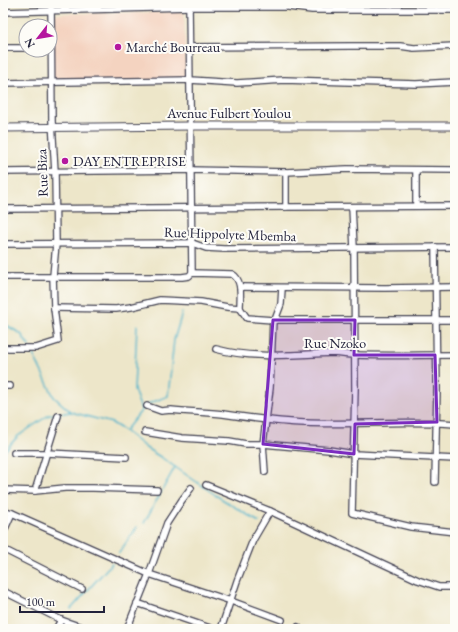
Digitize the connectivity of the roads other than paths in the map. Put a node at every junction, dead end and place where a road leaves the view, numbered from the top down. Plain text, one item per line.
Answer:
1 (51, 3) edge
2 (189, 5) edge
3 (455, 10) edge
4 (51, 11) junction
5 (3, 12) edge
6 (51, 18) edge
7 (455, 46) edge
8 (190, 47) junction
9 (3, 48) edge
10 (18, 48) edge
11 (50, 58) edge
12 (190, 80) junction
13 (455, 82) edge
14 (51, 83) junction
15 (3, 84) edge
16 (190, 126) junction
17 (455, 126) edge
18 (3, 128) edge
19 (52, 128) junction
20 (191, 170) junction
21 (416, 170) junction
22 (455, 170) edge
23 (3, 172) edge
24 (55, 172) junction
25 (286, 172) junction
26 (416, 206) junction
27 (455, 206) edge
28 (286, 207) junction
29 (352, 207) junction
30 (191, 208) junction
31 (3, 209) edge
32 (55, 209) junction
33 (192, 243) junction
34 (3, 244) edge
35 (56, 244) junction
36 (455, 246) edge
37 (435, 247) junction
38 (354, 248) junction
39 (192, 273) junction
40 (54, 276) junction
41 (3, 277) edge
42 (240, 287) junction
43 (436, 287) junction
44 (455, 287) edge
45 (282, 288) junction
46 (354, 288) junction
47 (54, 308) junction
48 (240, 308) junction
49 (435, 319) junction
50 (274, 320) junction
51 (355, 320) junction
52 (455, 320) edge
53 (3, 348) edge
54 (216, 349) dead end
55 (272, 355) junction
56 (354, 355) junction
57 (435, 355) junction
58 (455, 355) edge
59 (3, 386) edge
60 (10, 386) dead end
61 (147, 406) dead end
62 (58, 416) dead end
63 (267, 420) junction
64 (436, 422) junction
65 (355, 424) junction
66 (455, 424) edge
67 (145, 432) dead end
68 (263, 444) junction
69 (14, 453) dead end
70 (47, 453) junction
71 (354, 454) junction
72 (126, 457) dead end
73 (436, 458) junction
74 (455, 459) edge
75 (265, 472) dead end
76 (434, 482) dead end
77 (206, 485) dead end
78 (191, 488) dead end
79 (3, 490) edge
80 (157, 490) dead end
81 (35, 491) junction
82 (3, 510) edge
83 (270, 510) junction
84 (12, 513) junction
85 (455, 532) edge
86 (3, 533) edge
87 (3, 549) edge
88 (149, 574) junction
89 (455, 587) edge
90 (82, 589) dead end
91 (3, 591) edge
92 (231, 601) junction
93 (137, 603) junction
94 (61, 620) junction
95 (282, 620) dead end
96 (56, 629) edge
97 (87, 629) edge
98 (127, 629) edge
99 (213, 629) edge
100 (221, 629) edge

1 - 4 street, Rue Biza
2 - 3 street
2 - 4 street
2 - 8 street
4 - 5 street
4 - 6 street, Rue Biza
7 - 8 street
8 - 12 street
9 - 10 street
11 - 14 street, Rue Biza
12 - 13 street
12 - 14 street
12 - 16 street
14 - 15 street
14 - 19 street, Rue Biza
16 - 17 main road, Avenue Fulbert Youlou
16 - 19 main road, Avenue Fulbert Youlou
16 - 20 street
18 - 19 main road, Avenue Fulbert Youlou
19 - 24 street, Rue Biza
20 - 24 street
20 - 25 street
20 - 30 street
21 - 22 street
21 - 25 street
21 - 26 street
23 - 24 street
24 - 32 street, Rue Biza
25 - 28 street
26 - 27 street
26 - 29 street
28 - 29 street
28 - 30 street
29 - 38 street
30 - 32 street
30 - 33 street
31 - 32 street
32 - 35 street, Rue Biza
33 - 35 street, Rue Hippolyte Mbemba
33 - 38 street, Rue Hippolyte Mbemba
33 - 39 street
34 - 35 street, Rue Hippolyte Mbemba
35 - 40 street, Rue Biza
36 - 37 street, Rue Hippolyte Mbemba
37 - 38 street, Rue Hippolyte Mbemba
37 - 43 street
38 - 46 street
39 - 40 street
39 - 42 street
40 - 41 street
40 - 47 street, Rue Biza
42 - 45 street
42 - 48 street
43 - 44 street
43 - 46 street
43 - 49 street
45 - 46 street
45 - 50 street
46 - 51 street
47 - 48 street
47 - 53 street, Rue Biza
48 - 50 street
49 - 51 street
49 - 52 street
49 - 57 street
50 - 51 street
50 - 55 street
51 - 56 street
54 - 55 street, Rue Nzoko
55 - 56 street, Rue Nzoko
55 - 63 street
56 - 57 street, Rue Nzoko
56 - 65 street
57 - 58 street, Rue Nzoko
57 - 64 street
59 - 60 street
61 - 63 street
62 - 70 street
63 - 65 street
63 - 68 street
64 - 65 street
64 - 66 street
64 - 73 street
65 - 71 street
67 - 68 street
68 - 71 street
68 - 75 street
69 - 70 street
70 - 72 street
70 - 81 street
71 - 73 street
71 - 85 street
73 - 74 street
73 - 76 street
77 - 83 street
78 - 88 street
79 - 81 street
80 - 81 street
82 - 84 street
83 - 89 street
83 - 92 street
84 - 86 street
84 - 88 street
87 - 90 street
88 - 92 street
88 - 93 street
91 - 94 street
92 - 95 street
92 - 100 street
93 - 98 street
93 - 99 street
94 - 96 street
94 - 97 street

